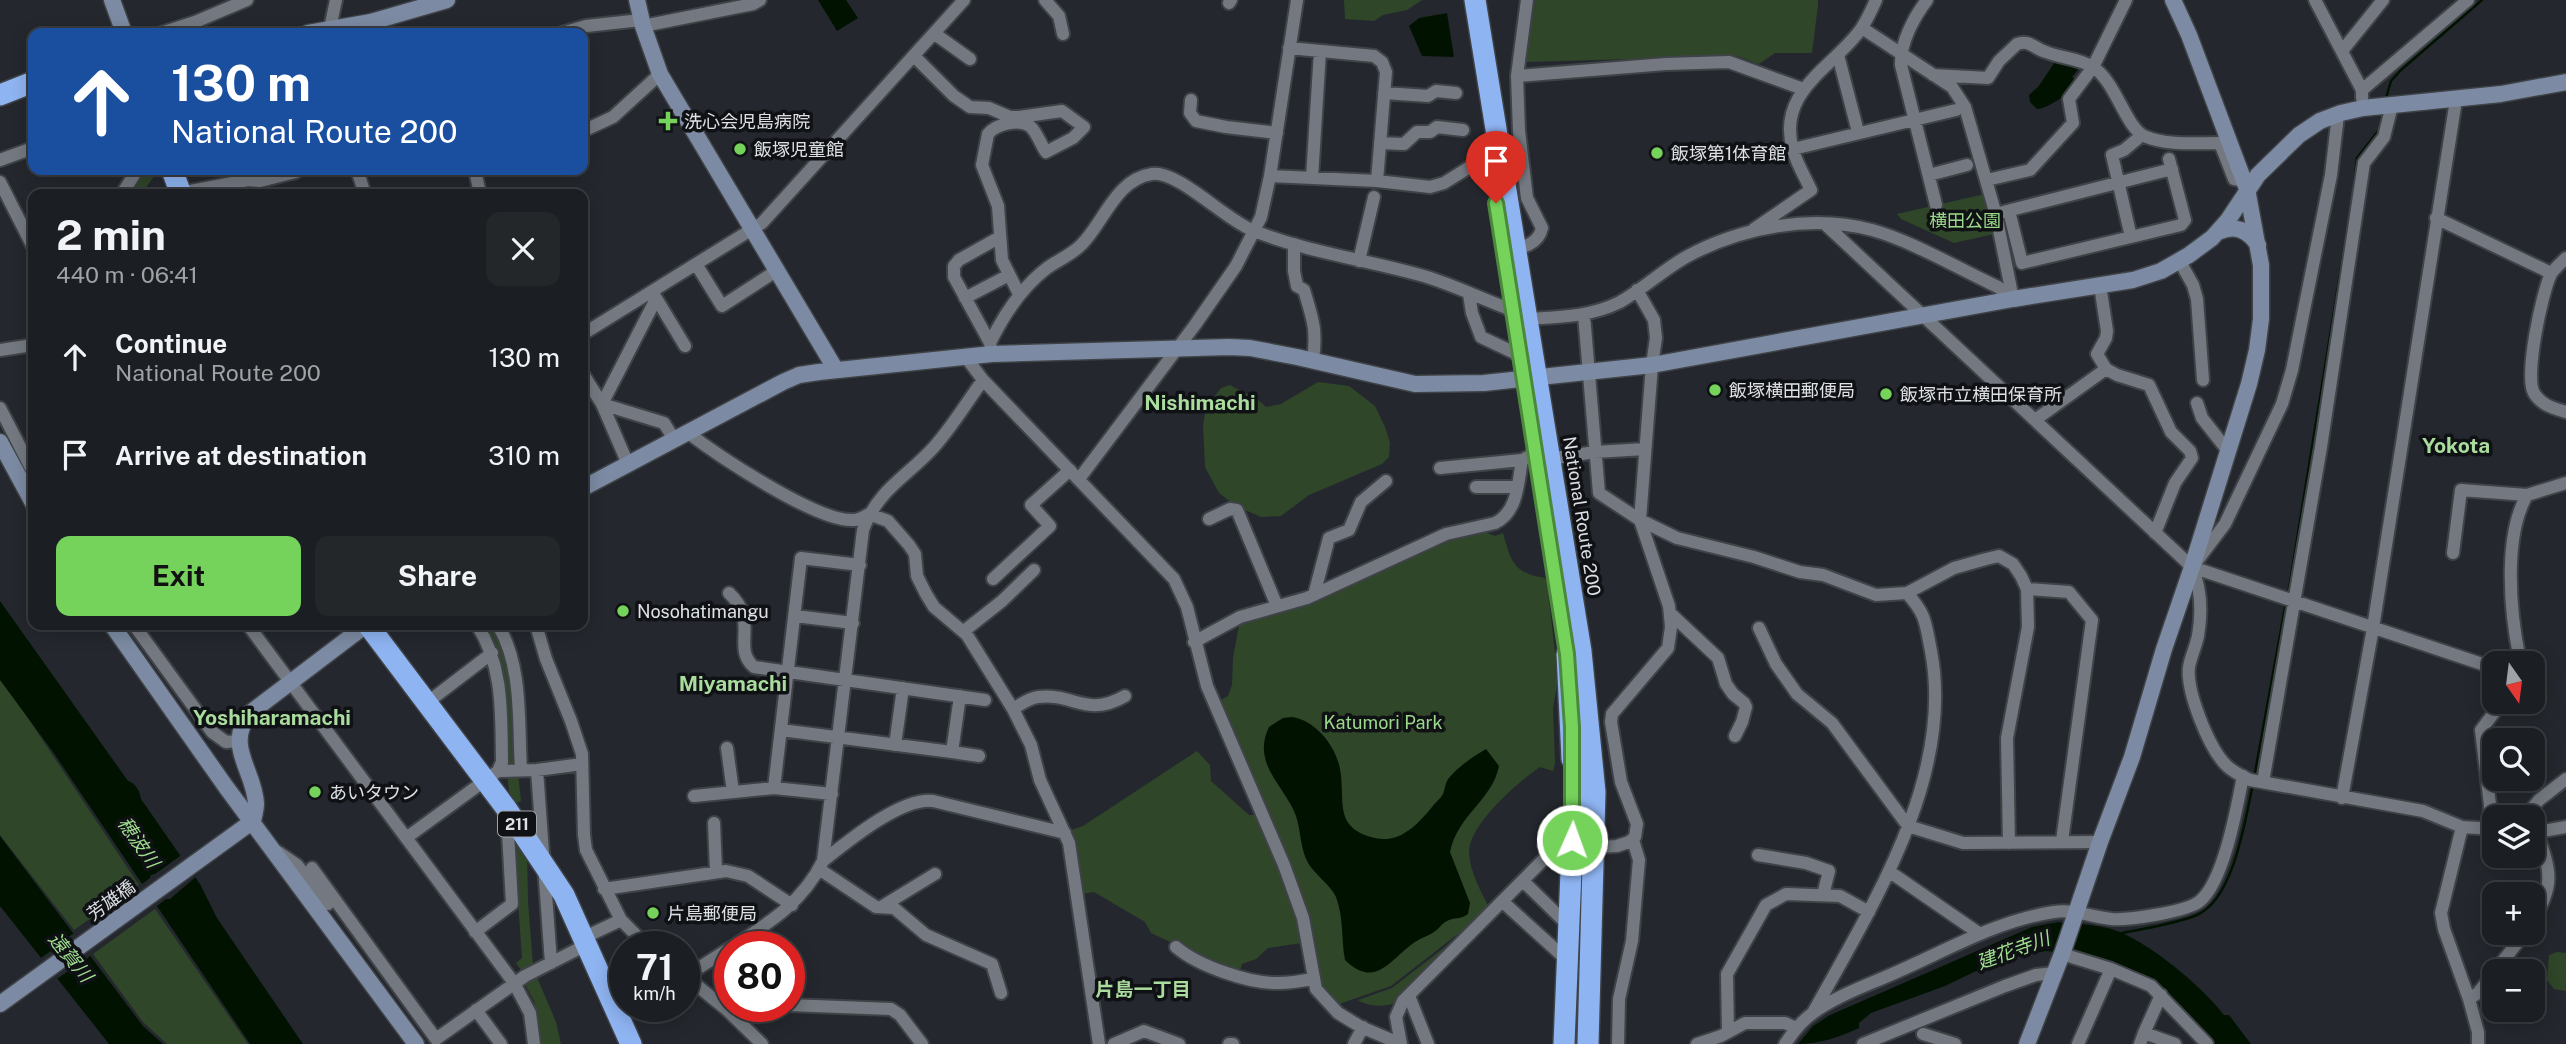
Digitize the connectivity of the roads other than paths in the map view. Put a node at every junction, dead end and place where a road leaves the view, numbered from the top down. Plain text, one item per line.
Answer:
1 (111, 0) edge
2 (247, 0) edge
3 (336, 0) edge
4 (447, 0) edge
5 (637, 0) edge
6 (760, 0) edge
7 (964, 0) edge
8 (1045, 0) edge
9 (1297, 0) edge
10 (1465, 0) edge
11 (1475, 0) edge
12 (1527, 0) edge
13 (1876, 0) edge
14 (1927, 0) edge
15 (2126, 0) edge
16 (2173, 0) edge
17 (2315, 0) edge
18 (2384, 0) edge
19 (2468, 0) edge
20 (406, 5) edge
21 (642, 23) junction
22 (122, 28) edge
23 (176, 28) edge
24 (331, 28) edge
25 (346, 28) edge
26 (579, 28) edge
27 (1862, 28) junction
28 (935, 34) junction
29 (1063, 34) dead end
30 (1289, 48) junction
31 (1320, 51) junction
32 (2342, 51) junction
33 (1900, 53) junction
34 (1838, 55) junction
35 (915, 57) junction
36 (970, 59) dead end
37 (2093, 67) junction
38 (660, 74) junction
39 (1933, 75) junction
40 (1517, 76) junction
41 (2566, 82) edge
42 (28, 84) edge
43 (1802, 89) junction
44 (2362, 90) junction
45 (1384, 93) junction
46 (1456, 93) dead end
47 (0, 95) edge
48 (1191, 100) dead end
49 (2456, 100) junction
50 (2392, 106) junction
51 (2363, 108) junction
52 (1956, 110) dead end
53 (2338, 115) junction
54 (1914, 119) junction
55 (588, 129) edge
56 (1462, 130) dead end
57 (1858, 132) junction
58 (1277, 133) junction
59 (2142, 135) junction
60 (1380, 142) junction
61 (1793, 149) junction
62 (28, 150) edge
63 (1489, 155) junction
64 (0, 160) edge
65 (1967, 165) dead end
66 (284, 175) edge
67 (1929, 175) junction
68 (1270, 176) junction
69 (247, 177) edge
70 (1312, 178) junction
71 (1987, 180) junction
72 (1377, 181) junction
73 (0, 182) edge
74 (2118, 183) junction
75 (2246, 185) junction
76 (200, 189) edge
77 (1374, 197) dead end
78 (1936, 205) dead end
79 (2003, 213) junction
80 (2436, 218) junction
81 (1825, 224) junction
82 (751, 230) junction
83 (1752, 230) junction
84 (1255, 231) junction
85 (2218, 232) junction
86 (28, 237) edge
87 (1000, 237) junction
88 (2132, 237) junction
89 (1294, 244) junction
90 (2259, 247) junction
91 (1510, 250) junction
92 (2566, 258) edge
93 (2179, 260) junction
94 (1359, 261) junction
95 (696, 264) junction
96 (776, 271) junction
97 (2552, 273) junction
98 (1009, 275) junction
99 (1984, 281) junction
100 (2100, 285) junction
101 (1637, 290) junction
102 (1019, 294) junction
103 (1469, 294) junction
104 (654, 295) junction
105 (965, 298) junction
106 (2013, 299) junction
107 (1972, 306) junction
108 (1519, 314) junction
109 (1584, 315) junction
110 (1923, 315) junction
111 (588, 331) edge
112 (816, 336) junction
113 (28, 346) edge
114 (685, 346) dead end
115 (991, 349) junction
116 (1178, 349) junction
117 (0, 350) edge
118 (1519, 355) junction
119 (965, 356) junction
120 (1313, 361) junction
121 (1652, 365) junction
122 (2106, 369) junction
123 (836, 370) junction
124 (1588, 372) junction
125 (799, 375) junction
126 (1530, 378) junction
127 (983, 380) junction
128 (2203, 380) dead end
129 (588, 382) edge
130 (2197, 403) dead end
131 (602, 404) junction
132 (0, 408) edge
133 (2566, 412) edge
134 (2035, 420) junction
135 (680, 435) junction
136 (0, 442) edge
137 (1645, 449) junction
138 (2228, 451) junction
139 (1595, 452) junction
140 (1536, 457) junction
141 (28, 462) edge
142 (628, 464) junction
143 (1440, 468) dead end
144 (1074, 475) junction
145 (1385, 481) dead end
146 (2566, 483) edge
147 (588, 485) edge
148 (1517, 486) junction
149 (1476, 487) dead end
150 (28, 494) edge
151 (2527, 495) junction
152 (869, 514) junction
153 (1209, 519) dead end
154 (1640, 520) junction
155 (2155, 533) junction
156 (2453, 553) dead end
157 (860, 565) junction
158 (2192, 567) junction
159 (1034, 570) dead end
160 (993, 579) dead end
161 (2027, 589) junction
162 (729, 593) dead end
163 (1907, 593) junction
164 (1314, 595) junction
165 (2294, 602) junction
166 (1277, 606) junction
167 (1671, 614) junction
168 (795, 616) junction
169 (853, 623) junction
170 (1759, 628) dead end
171 (2373, 628) junction
172 (115, 630) edge
173 (138, 630) edge
174 (252, 630) edge
175 (360, 630) edge
176 (371, 630) edge
177 (480, 630) edge
178 (501, 630) edge
179 (538, 630) edge
180 (964, 631) junction
181 (1195, 642) junction
182 (2517, 651) edge
183 (492, 653) junction
184 (1574, 653) junction
185 (2482, 664) edge
186 (788, 673) junction
187 (846, 681) junction
188 (290, 683) junction
189 (903, 688) junction
190 (960, 696) junction
191 (1125, 696) dead end
192 (985, 699) dead end
193 (428, 702) junction
194 (1013, 709) junction
195 (2493, 714) edge
196 (781, 730) junction
197 (1735, 736) dead end
198 (839, 737) junction
199 (239, 741) junction
200 (895, 745) junction
201 (727, 748) dead end
202 (952, 752) junction
203 (979, 756) dead end
204 (582, 764) junction
205 (521, 769) junction
206 (537, 770) junction
207 (491, 776) junction
208 (2243, 776) junction
209 (2566, 779) edge
210 (2263, 782) junction
211 (774, 788) junction
212 (733, 792) junction
213 (832, 794) junction
214 (2342, 798) junction
215 (694, 800) dead end
216 (2490, 805) edge
217 (2535, 805) edge
218 (506, 808) junction
219 (714, 823) dead end
220 (248, 824) junction
221 (1908, 826) junction
222 (2462, 827) junction
223 (2566, 827) edge
224 (2482, 828) edge
225 (2545, 831) edge
226 (1065, 833) junction
227 (406, 838) junction
228 (1633, 840) junction
229 (2062, 841) junction
230 (2100, 842) junction
231 (2009, 843) junction
232 (1581, 848) junction
233 (275, 850) junction
234 (1758, 855) dead end
235 (2545, 856) edge
236 (544, 863) junction
237 (821, 865) junction
238 (716, 871) junction
239 (1890, 872) junction
240 (935, 874) dead end
241 (1523, 881) junction
242 (604, 888) junction
243 (1823, 895) junction
244 (2545, 899) edge
245 (1503, 902) junction
246 (792, 905) junction
247 (881, 907) junction
248 (1869, 912) junction
249 (2076, 914) junction
250 (621, 920) junction
251 (1568, 925) junction
252 (632, 931) edge
253 (757, 931) edge
254 (475, 932) junction
255 (1980, 934) junction
256 (587, 941) junction
257 (2516, 945) edge
258 (1176, 947) dead end
259 (2062, 954) junction
260 (2505, 959) edge
261 (1567, 961) junction
262 (551, 963) junction
263 (2111, 969) junction
264 (2054, 973) junction
265 (609, 975) edge
266 (1312, 979) junction
267 (514, 983) junction
268 (700, 988) edge
269 (2482, 988) edge
270 (1001, 993) dead end
271 (2161, 995) junction
272 (1409, 996) junction
273 (714, 999) edge
274 (2469, 999) junction
275 (0, 1004) edge
276 (805, 1006) edge
277 (476, 1010) junction
278 (1814, 1012) junction
279 (1929, 1017) junction
280 (626, 1022) edge
281 (739, 1022) edge
282 (1420, 1023) junction
283 (1363, 1027) junction
284 (1796, 1027) junction
285 (1398, 1030) junction
286 (1728, 1032) junction
287 (2142, 1038) edge
288 (1921, 1039) edge
289 (416, 1044) edge
290 (501, 1044) edge
291 (534, 1044) edge
292 (631, 1044) edge
293 (762, 1044) edge
294 (922, 1044) edge
295 (1099, 1044) edge
296 (1114, 1044) edge
297 (1180, 1044) edge
298 (1354, 1044) edge
299 (1401, 1044) edge
300 (1428, 1044) edge
301 (1564, 1044) edge
302 (1577, 1044) edge
303 (1588, 1044) edge
304 (1601, 1044) edge
305 (1618, 1044) edge
306 (1696, 1044) edge
307 (1784, 1044) edge
308 (1863, 1044) edge
309 (1955, 1044) edge
310 (2027, 1044) edge
311 (2078, 1044) edge
312 (2175, 1044) edge
313 (2207, 1044) edge
314 (2478, 1044) edge

1 - 22 street
2 - 23 street
3 - 24 street
4 - 20 street
5 - 21 street
6 - 21 street
7 - 28 street
8 - 29 street
9 - 30 street
10 - 63 highway, National Route 200
11 - 91 highway, National Route 200
12 - 40 street
13 - 27 street
14 - 33 street
15 - 37 street
16 - 75 street
17 - 32 street
18 - 32 street
19 - 44 street
20 - 25 street
21 - 26 street
21 - 38 street
27 - 33 street
27 - 34 street
28 - 35 street
28 - 36 street
30 - 31 street
30 - 58 street
31 - 45 street
31 - 70 street
32 - 44 street
33 - 39 street
33 - 54 street
34 - 43 street
34 - 57 street
35 - 82 street
35 - 87 street
37 - 39 street
37 - 59 street
37 - 71 street
38 - 55 street
38 - 82 street
39 - 71 street
40 - 43 street
40 - 91 street
41 - 49 street
42 - 47 highway
43 - 61 street
44 - 51 street
45 - 46 street
45 - 60 street
48 - 58 street
49 - 50 street
49 - 80 street
50 - 51 street
50 - 165 street
51 - 53 street
52 - 54 street
53 - 75 street
53 - 158 street
54 - 57 street
54 - 67 street
56 - 60 street
57 - 61 street
58 - 68 street
59 - 74 street
59 - 75 street
60 - 72 street
61 - 83 street
62 - 64 street
63 - 72 street
63 - 91 highway, National Route 200
65 - 67 street
66 - 69 street
67 - 78 street
68 - 70 street
68 - 84 street
69 - 76 street
70 - 72 street
71 - 79 street
73 - 86 street
74 - 79 street
74 - 88 street
74 - 88 street
75 - 85 street
75 - 90 street
77 - 94 street
79 - 88 street
79 - 106 street
80 - 97 street
80 - 171 street
81 - 83 street
81 - 99 street
81 - 110 street
82 - 95 street
82 - 96 street
83 - 101 street
84 - 89 street
84 - 102 street
84 - 116 street
85 - 90 street
85 - 93 street
87 - 98 street
87 - 105 street
89 - 94 street
89 - 120 street
90 - 138 street
91 - 108 highway, National Route 200
92 - 97 street
93 - 100 street
93 - 128 street
94 - 103 street
95 - 96 street
95 - 104 street
96 - 112 street
97 - 133 street
98 - 102 street
98 - 105 street
99 - 106 street
99 - 107 street
100 - 106 street
100 - 122 street
101 - 109 street
101 - 121 street
102 - 115 street
103 - 108 street
103 - 118 street
104 - 111 street
104 - 114 street
104 - 131 street
105 - 115 street
106 - 107 street
107 - 110 street
108 - 109 street
108 - 118 highway, National Route 200
108 - 126 highway, National Route 200
109 - 124 street
110 - 121 street
110 - 134 street
112 - 123 street
112 - 125 street
113 - 117 street
115 - 116 street
115 - 119 street
116 - 120 street
116 - 144 street
118 - 126 highway, National Route 200
119 - 123 street
119 - 127 street
120 - 126 street
121 - 124 street
121 - 137 street
122 - 134 street
122 - 155 street
123 - 125 street
124 - 126 street
124 - 139 street
125 - 135 street
126 - 140 highway, National Route 200
127 - 144 street
127 - 152 street
129 - 131 street
130 - 138 street
131 - 135 street
131 - 142 street
132 - 141 street
134 - 155 street
135 - 142 street
135 - 152 street
136 - 150 street
137 - 139 street
137 - 154 street
138 - 158 street
139 - 140 street
139 - 154 street
140 - 143 street
140 - 148 street
140 - 184 highway, National Route 200
142 - 147 street
144 - 160 street
144 - 181 street
145 - 164 street
146 - 151 street
148 - 149 street
148 - 164 street
151 - 156 street
151 - 182 street
152 - 157 street
152 - 180 street
153 - 166 street
154 - 163 street
154 - 167 street
155 - 158 street
157 - 168 street
157 - 169 street
158 - 165 street
158 - 208 street
158 - 230 street
159 - 180 street
161 - 163 street
161 - 229 street
161 - 231 street
162 - 186 street
163 - 221 street
164 - 166 street
165 - 171 street
165 - 210 street
166 - 181 street
167 - 197 street
167 - 228 street
168 - 169 street
168 - 186 street
169 - 187 street
170 - 221 street
171 - 185 street
171 - 214 street
172 - 220 street
173 - 199 street
174 - 188 street
175 - 188 street
176 - 193 highway, 211
177 - 183 street
178 - 205 street
179 - 204 street
180 - 194 street
181 - 266 street
183 - 193 street
183 - 207 street
184 - 232 highway, National Route 200
184 - 232 highway
186 - 187 street
186 - 196 street
187 - 189 street
187 - 198 street
188 - 199 street
188 - 227 street
189 - 190 street
189 - 200 street
190 - 192 street
190 - 202 street
191 - 194 street
193 - 207 highway, 211
194 - 226 street
195 - 216 street
196 - 198 street
196 - 211 street
198 - 200 street
198 - 213 street
199 - 220 street
200 - 202 street
201 - 212 street
202 - 203 street
204 - 206 street
204 - 242 street
205 - 206 street
205 - 207 street
206 - 236 street
207 - 218 highway, 211
207 - 227 street
208 - 210 street
208 - 249 street
209 - 217 street
210 - 214 street
211 - 212 street
211 - 213 street
212 - 215 street
213 - 237 street
214 - 222 street
218 - 236 highway, 211
218 - 254 street
219 - 238 street
220 - 233 street
220 - 275 street, 芳雄橋
221 - 231 street
221 - 239 street
222 - 224 street
222 - 274 street
223 - 225 street
226 - 237 street
226 - 295 street
227 - 254 street
228 - 232 street
228 - 305 street
229 - 230 street
229 - 231 street
230 - 249 street
232 - 241 street
232 - 251 highway
232 - 302 highway, National Route 200
232 - 303 highway, National Route 200
232 - 304 highway
233 - 277 street
233 - 289 street
234 - 243 street
235 - 244 street
236 - 256 highway, 211
236 - 262 street
237 - 246 street
237 - 247 street
238 - 242 street
238 - 246 street
239 - 248 street
239 - 255 street
240 - 247 street
241 - 245 street
241 - 251 street
242 - 250 street
243 - 248 street
243 - 286 street
245 - 261 street
245 - 272 street
246 - 253 street
247 - 270 street
248 - 278 street
249 - 255 street
249 - 259 street
250 - 252 street
250 - 256 street
251 - 261 highway
254 - 267 street
255 - 278 street
256 - 262 street
256 - 265 highway, 211
257 - 260 street
258 - 266 street
259 - 263 street
259 - 264 street
261 - 301 highway
262 - 267 street
263 - 271 street
263 - 311 street
264 - 279 street
264 - 310 street
266 - 283 street
267 - 277 street
267 - 291 street
268 - 273 street
269 - 274 street
271 - 287 street
271 - 313 street
272 - 282 street
272 - 285 street
274 - 314 street
276 - 294 street
277 - 290 street
278 - 284 street
279 - 288 street
279 - 308 street
280 - 292 highway, 211
281 - 293 street
282 - 285 street
282 - 300 street
283 - 298 street
283 - 299 street
284 - 286 street
284 - 307 street
285 - 299 street
286 - 306 street
287 - 312 street
288 - 309 street
296 - 297 street

